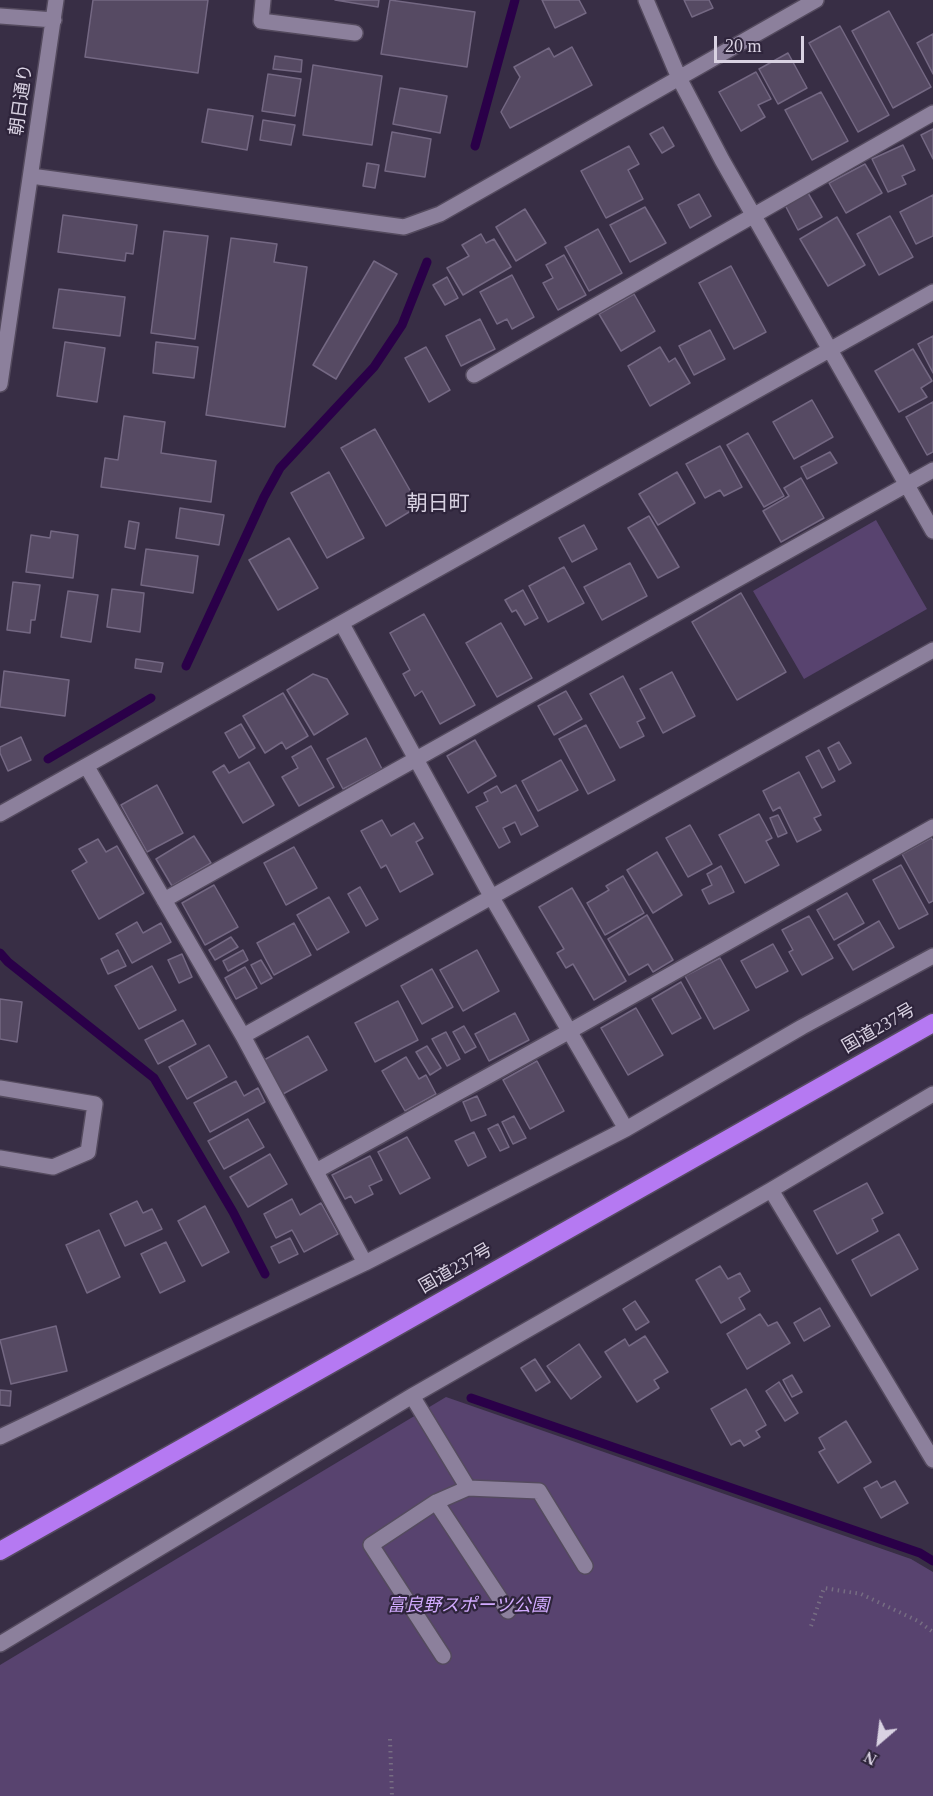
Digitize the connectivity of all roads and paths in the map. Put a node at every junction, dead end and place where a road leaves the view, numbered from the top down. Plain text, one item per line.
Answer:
1 (56, 0) edge
2 (263, 0) edge
3 (646, 0) edge
4 (816, 0) edge
5 (0, 16) edge
6 (54, 20) junction
7 (354, 33) dead end
8 (679, 78) junction
9 (933, 113) edge
10 (31, 176) junction
11 (753, 214) junction
12 (933, 292) edge
13 (831, 350) junction
14 (474, 375) dead end
15 (0, 384) edge
16 (933, 470) edge
17 (907, 485) junction
18 (933, 531) edge
19 (342, 624) junction
20 (933, 650) edge
21 (417, 760) junction
22 (87, 767) junction
23 (0, 814) edge
24 (933, 826) edge
25 (491, 896) junction
26 (164, 900) junction
27 (933, 956) edge
28 (933, 1023) edge
29 (570, 1031) junction
30 (243, 1036) junction
31 (0, 1088) edge
32 (933, 1094) edge
33 (627, 1129) junction
34 (0, 1158) edge
35 (316, 1171) junction
36 (771, 1190) junction
37 (365, 1263) junction
38 (412, 1396) junction
39 (0, 1437) edge
40 (933, 1460) edge
41 (468, 1488) junction
42 (436, 1502) junction
43 (0, 1551) edge
44 (585, 1566) dead end
45 (508, 1611) dead end
46 (811, 1626) dead end
47 (933, 1632) edge
48 (0, 1644) edge
49 (443, 1656) dead end
50 (390, 1739) dead end
51 (392, 1796) edge

1 - 6 street, 朝日通り
2 - 7 street
3 - 8 street
4 - 8 street
5 - 6 street
6 - 10 street, 朝日通り
8 - 10 street
8 - 11 street
9 - 11 street
10 - 15 street, 朝日通り
11 - 13 street
11 - 14 street
12 - 13 street
13 - 17 street
13 - 19 street
16 - 17 street
17 - 18 street
17 - 21 street
19 - 21 street
19 - 22 street
20 - 25 street
21 - 25 street
21 - 26 street
22 - 23 street
22 - 26 street
24 - 29 street
25 - 29 street
25 - 30 street
26 - 30 street
27 - 33 street
28 - 43 highway, 国道237号
29 - 33 street
29 - 35 street
30 - 35 street
31 - 34 street
32 - 36 street
33 - 37 street
35 - 37 street
36 - 38 street
36 - 40 street
37 - 39 street
38 - 41 street
38 - 48 street
41 - 42 street
41 - 44 street
42 - 45 street
42 - 49 street
46 - 47 path
50 - 51 path

